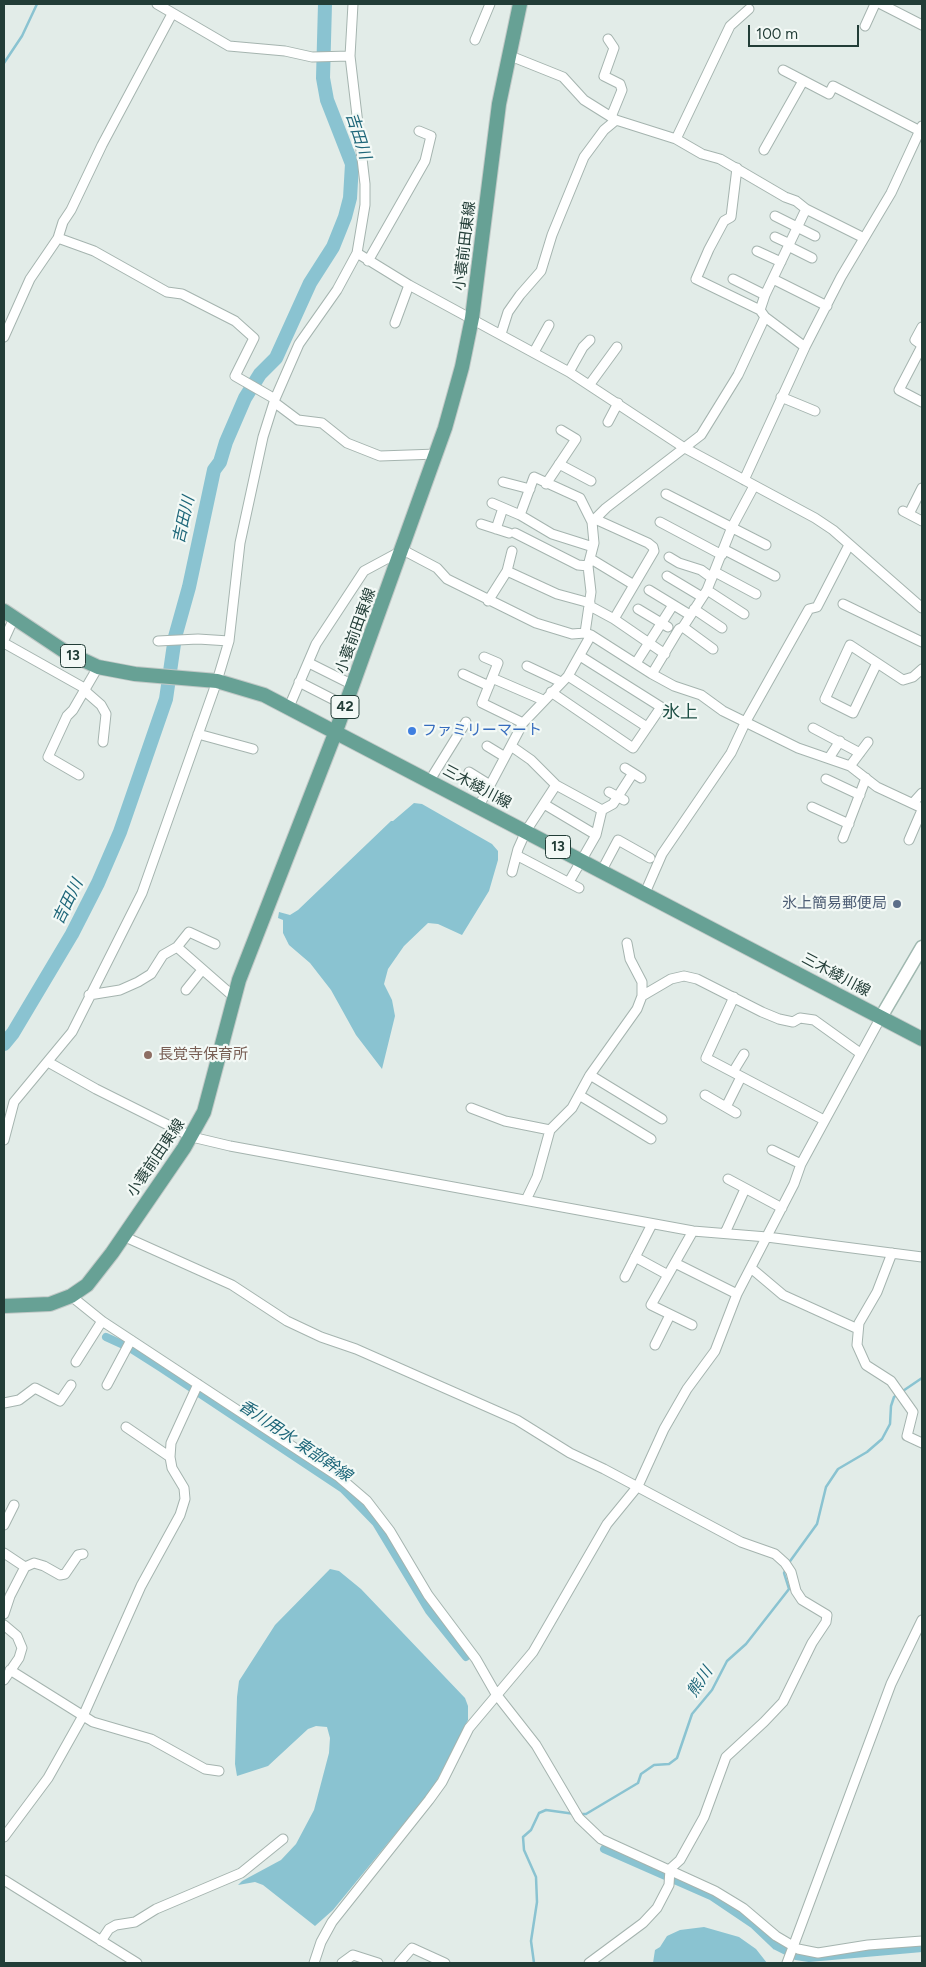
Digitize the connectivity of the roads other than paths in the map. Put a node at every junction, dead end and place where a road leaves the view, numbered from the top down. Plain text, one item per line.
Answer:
1 (157, 4) edge
2 (353, 4) edge
3 (490, 4) edge
4 (875, 4) edge
5 (881, 4) edge
6 (516, 5) edge
7 (748, 9) dead end
8 (172, 14) junction
9 (922, 25) edge
10 (864, 26) dead end
11 (608, 39) dead end
12 (475, 40) dead end
13 (346, 55) junction
14 (508, 55) junction
15 (783, 70) dead end
16 (803, 81) junction
17 (613, 118) junction
18 (922, 128) edge
19 (419, 131) dead end
20 (676, 139) junction
21 (764, 150) dead end
22 (737, 168) junction
23 (806, 209) junction
24 (775, 216) dead end
25 (798, 227) junction
26 (815, 236) dead end
27 (776, 237) dead end
28 (58, 238) junction
29 (864, 238) junction
30 (789, 245) junction
31 (757, 251) dead end
32 (357, 253) junction
33 (812, 258) dead end
34 (368, 261) junction
35 (781, 262) junction
36 (773, 278) junction
37 (733, 279) dead end
38 (409, 285) junction
39 (765, 295) junction
40 (827, 306) junction
41 (762, 313) junction
42 (472, 318) junction
43 (395, 323) dead end
44 (549, 325) dead end
45 (922, 327) edge
46 (501, 334) junction
47 (4, 336) edge
48 (590, 340) dead end
49 (922, 346) edge
50 (617, 347) dead end
51 (805, 347) junction
52 (534, 352) junction
53 (569, 372) junction
54 (590, 384) junction
55 (781, 397) junction
56 (274, 401) junction
57 (922, 402) edge
58 (618, 403) junction
59 (815, 411) dead end
60 (608, 422) dead end
61 (561, 430) dead end
62 (683, 447) junction
63 (437, 454) junction
64 (559, 464) junction
65 (744, 480) junction
66 (591, 481) dead end
67 (503, 482) dead end
68 (546, 484) junction
69 (754, 486) junction
70 (922, 488) edge
71 (530, 489) junction
72 (666, 494) dead end
73 (492, 503) dead end
74 (503, 508) junction
75 (520, 516) junction
76 (593, 520) junction
77 (922, 521) edge
78 (660, 522) dead end
79 (481, 524) dead end
80 (732, 527) junction
81 (496, 529) junction
82 (766, 545) dead end
83 (848, 545) junction
84 (593, 547) junction
85 (403, 550) junction
86 (512, 551) dead end
87 (724, 552) junction
88 (669, 557) dead end
89 (590, 563) junction
90 (507, 571) junction
91 (714, 575) junction
92 (667, 576) dead end
93 (774, 576) dead end
94 (634, 585) junction
95 (649, 590) dead end
96 (705, 594) junction
97 (756, 594) dead end
98 (488, 601) junction
99 (590, 604) junction
100 (843, 604) dead end
101 (673, 605) junction
102 (922, 608) edge
103 (638, 609) dead end
104 (692, 612) junction
105 (744, 614) dead end
106 (9, 615) edge
107 (614, 619) junction
108 (665, 625) junction
109 (683, 627) junction
110 (722, 628) dead end
111 (588, 634) junction
112 (161, 641) dead end
113 (229, 641) junction
114 (4, 642) edge
115 (922, 642) edge
116 (649, 645) junction
117 (713, 650) dead end
118 (665, 654) junction
119 (580, 656) junction
120 (484, 657) dead end
121 (309, 663) junction
122 (636, 663) junction
123 (877, 663) junction
124 (527, 666) dead end
125 (98, 667) junction
126 (922, 669) edge
127 (463, 674) dead end
128 (652, 674) junction
129 (568, 676) junction
130 (217, 681) junction
131 (300, 682) junction
132 (490, 682) junction
133 (561, 682) junction
134 (353, 685) junction
135 (85, 690) junction
136 (551, 692) junction
137 (543, 700) junction
138 (346, 706) junction
139 (289, 707) junction
140 (746, 721) junction
141 (466, 722) dead end
142 (523, 723) junction
143 (647, 727) junction
144 (813, 728) dead end
145 (336, 731) junction
146 (198, 734) junction
147 (840, 741) junction
148 (103, 742) dead end
149 (868, 742) dead end
150 (487, 746) dead end
151 (511, 746) junction
152 (253, 750) dead end
153 (860, 753) junction
154 (505, 757) junction
155 (829, 758) junction
156 (850, 766) junction
157 (469, 772) dead end
158 (633, 773) dead end
159 (79, 774) dead end
160 (866, 778) junction
161 (826, 779) dead end
162 (430, 780) junction
163 (490, 785) junction
164 (556, 785) junction
165 (922, 793) edge
166 (860, 795) junction
167 (913, 803) junction
168 (544, 804) junction
169 (479, 806) junction
170 (812, 807) dead end
171 (922, 809) edge
172 (602, 810) junction
173 (849, 824) junction
174 (526, 831) junction
175 (596, 835) junction
176 (844, 838) dead end
177 (909, 840) dead end
178 (518, 856) junction
179 (650, 858) dead end
180 (583, 860) junction
181 (602, 870) junction
182 (512, 872) dead end
183 (569, 882) junction
184 (579, 888) dead end
185 (645, 892) junction
186 (627, 943) dead end
187 (215, 944) dead end
188 (922, 947) edge
189 (177, 948) junction
190 (202, 970) junction
191 (186, 990) dead end
192 (90, 995) junction
193 (642, 996) junction
194 (234, 997) junction
195 (734, 997) junction
196 (881, 1017) junction
197 (922, 1039) edge
198 (860, 1053) junction
199 (744, 1054) dead end
200 (48, 1062) junction
201 (737, 1074) junction
202 (590, 1075) junction
203 (579, 1095) junction
204 (705, 1095) dead end
205 (726, 1107) junction
206 (471, 1108) dead end
207 (736, 1113) dead end
208 (662, 1118) dead end
209 (824, 1120) junction
210 (550, 1130) junction
211 (192, 1137) junction
212 (652, 1139) dead end
213 (4, 1140) edge
214 (772, 1150) dead end
215 (801, 1164) junction
216 (728, 1179) dead end
217 (745, 1189) junction
218 (526, 1200) junction
219 (782, 1208) junction
220 (652, 1224) junction
221 (692, 1231) junction
222 (725, 1234) junction
223 (123, 1236) junction
224 (767, 1237) junction
225 (892, 1253) junction
226 (635, 1257) junction
227 (922, 1257) edge
228 (675, 1263) junction
229 (751, 1268) junction
230 (668, 1275) junction
231 (625, 1276) dead end
232 (737, 1294) junction
233 (71, 1296) junction
234 (4, 1306) edge
235 (670, 1315) junction
236 (102, 1321) junction
237 (692, 1326) dead end
238 (858, 1329) junction
239 (128, 1344) junction
240 (655, 1345) dead end
241 (76, 1362) dead end
242 (71, 1385) dead end
243 (107, 1385) dead end
244 (196, 1388) junction
245 (4, 1403) edge
246 (126, 1427) dead end
247 (922, 1444) edge
248 (170, 1457) junction
249 (638, 1486) junction
250 (14, 1505) dead end
251 (4, 1525) edge
252 (4, 1553) edge
253 (83, 1554) dead end
254 (25, 1566) junction
255 (4, 1614) edge
256 (922, 1620) edge
257 (4, 1625) edge
258 (10, 1670) junction
259 (4, 1680) edge
260 (496, 1694) junction
261 (84, 1714) junction
262 (219, 1771) dead end
263 (4, 1837) edge
264 (283, 1839) dead end
265 (670, 1869) junction
266 (4, 1880) edge
267 (101, 1941) junction
268 (922, 1941) edge
269 (794, 1948) junction
270 (137, 1963) edge
271 (314, 1963) edge
272 (342, 1963) edge
273 (378, 1963) edge
274 (399, 1963) edge
275 (445, 1963) edge
276 (589, 1963) edge
277 (788, 1963) edge

1 - 8 street
2 - 13 street
3 - 12 street
4 - 10 street
5 - 9 street
6 - 14 main road, 小蓑前田東線 / 42
7 - 20 street
8 - 13 street
8 - 28 street
11 - 17 street
13 - 32 street
14 - 17 street
14 - 42 main road, 小蓑前田東線 / 42
15 - 16 street
16 - 18 street
16 - 21 street
17 - 20 street
17 - 46 street
18 - 29 street
19 - 34 street
20 - 22 street
22 - 23 street
22 - 41 street
23 - 25 street
23 - 29 street
24 - 25 street
25 - 26 street
25 - 30 street
27 - 30 street
28 - 47 street
28 - 56 street
29 - 40 street
30 - 33 street
30 - 35 street
31 - 35 street
32 - 34 street
32 - 56 street
34 - 38 street
35 - 36 street
36 - 39 street
36 - 40 street
37 - 39 street
38 - 42 street
38 - 43 street
39 - 41 street
40 - 51 street
41 - 51 street
41 - 62 street
42 - 46 street
42 - 63 main road, 小蓑前田東線 / 42
44 - 52 street
45 - 49 street
46 - 52 street
48 - 53 street
49 - 57 street
50 - 54 street
51 - 55 street
52 - 53 street
53 - 54 street
54 - 58 street
55 - 59 street
55 - 65 street
56 - 63 street
56 - 113 street
58 - 60 street
58 - 62 street
61 - 64 street
62 - 65 street
62 - 76 street
63 - 85 main road, 小蓑前田東線 / 42
64 - 66 street
64 - 68 street
65 - 69 street
67 - 71 street
68 - 71 street
68 - 76 street
69 - 80 street
69 - 83 street
70 - 77 street
71 - 75 street
72 - 80 street
73 - 74 street
74 - 75 street
74 - 81 street
75 - 84 street
76 - 84 street
76 - 94 street
78 - 87 street
79 - 81 street
80 - 82 street
80 - 87 street
81 - 89 street
83 - 102 street
83 - 140 street
84 - 89 street
85 - 98 street
85 - 121 street
85 - 134 main road, 小蓑前田東線 / 42
86 - 90 street
87 - 91 street
87 - 93 street
88 - 91 street
89 - 94 street
89 - 99 street
90 - 98 street
90 - 99 street
91 - 96 street
91 - 97 street
92 - 96 street
94 - 107 street
95 - 101 street
96 - 104 street
96 - 105 street
98 - 111 street
99 - 107 street
99 - 111 street
100 - 115 street
101 - 104 street
101 - 108 street
103 - 108 street
104 - 109 street
104 - 110 street
106 - 114 street
106 - 125 main road, 三木綾川線 / 13
107 - 116 street
108 - 116 street
109 - 117 street
109 - 118 street
111 - 119 street
111 - 122 street
112 - 113 street
113 - 130 street
114 - 135 street
116 - 118 street
116 - 122 street
118 - 128 street
119 - 129 street
119 - 143 street
120 - 132 street
121 - 131 street
121 - 134 street
122 - 128 street
123 - 123 street
123 - 126 street
124 - 133 street
125 - 130 main road, 三木綾川線 / 13
125 - 135 street
127 - 132 street
128 - 140 street
129 - 133 street
129 - 143 street
130 - 139 main road, 三木綾川線 / 13
130 - 146 street
131 - 138 street
131 - 139 street
132 - 137 street
132 - 142 street
133 - 136 street
134 - 138 main road, 小蓑前田東線 / 42
135 - 148 street
135 - 159 street
136 - 137 street
136 - 143 street
137 - 142 street
138 - 145 main road, 小蓑前田東線 / 42
139 - 145 main road, 三木綾川線 / 13
140 - 155 street
140 - 185 street
141 - 162 street
142 - 151 street
144 - 147 street
145 - 162 main road, 三木綾川線 / 13
145 - 194 main road, 小蓑前田東線 / 42
146 - 152 street
146 - 192 street
147 - 153 street
147 - 155 street
149 - 153 street
150 - 154 street
151 - 154 street
151 - 164 street
153 - 156 street
154 - 163 street
155 - 156 street
156 - 160 street
157 - 163 street
158 - 172 street
160 - 166 street
160 - 167 street
161 - 166 street
162 - 169 main road, 三木綾川線 / 13
163 - 169 street
164 - 168 street
164 - 172 street
165 - 167 street
166 - 173 street
167 - 171 street
168 - 174 street
168 - 175 street
169 - 174 main road, 三木綾川線 / 13
170 - 173 street
171 - 177 street
172 - 175 street
173 - 176 street
174 - 178 street
174 - 180 main road, 三木綾川線 / 13
175 - 180 street
178 - 182 street
178 - 183 street
179 - 181 street
180 - 181 main road, 三木綾川線 / 13
180 - 183 street
181 - 185 main road, 三木綾川線 / 13
183 - 184 street
185 - 196 main road, 三木綾川線 / 13
186 - 193 street
187 - 189 street
188 - 196 street
189 - 190 street
189 - 192 street
190 - 191 street
190 - 194 street
192 - 200 street
193 - 195 street
193 - 202 street
194 - 211 main road, 小蓑前田東線 / 42
195 - 198 street
195 - 201 street
196 - 197 main road, 三木綾川線 / 13
196 - 198 street
198 - 209 street
199 - 201 street
200 - 211 street
200 - 213 street
201 - 205 street
201 - 209 street
202 - 203 street
202 - 208 street
203 - 210 street
203 - 212 street
204 - 205 street
205 - 207 street
206 - 210 street
209 - 215 street
210 - 218 street
211 - 218 street
211 - 223 main road, 小蓑前田東線 / 42
214 - 215 street
215 - 219 street
216 - 217 street
217 - 219 street
217 - 222 street
218 - 220 street
219 - 224 street
220 - 221 street
220 - 226 street
221 - 222 street
221 - 228 street
222 - 224 street
223 - 233 main road, 小蓑前田東線 / 42
223 - 249 street
224 - 225 street
224 - 229 street
225 - 227 street
225 - 238 street
226 - 230 street
226 - 231 street
228 - 230 street
228 - 232 street
229 - 232 street
229 - 238 street
230 - 235 street
232 - 249 street
233 - 234 main road, 小蓑前田東線 / 42
233 - 236 street
235 - 237 street
235 - 240 street
236 - 239 street
236 - 241 street
238 - 247 street
239 - 243 street
239 - 244 street
242 - 245 street
244 - 248 street
244 - 260 street
246 - 248 street
248 - 261 street
249 - 260 street
249 - 265 street
250 - 251 street
252 - 254 street
253 - 254 street
254 - 255 street
256 - 269 street
257 - 258 street
258 - 259 street
258 - 261 street
260 - 265 street
260 - 271 street
261 - 262 street
261 - 263 street
264 - 267 street
265 - 269 street
265 - 276 street
266 - 267 street
267 - 270 street
268 - 269 street
269 - 277 street
272 - 273 street
274 - 275 street

